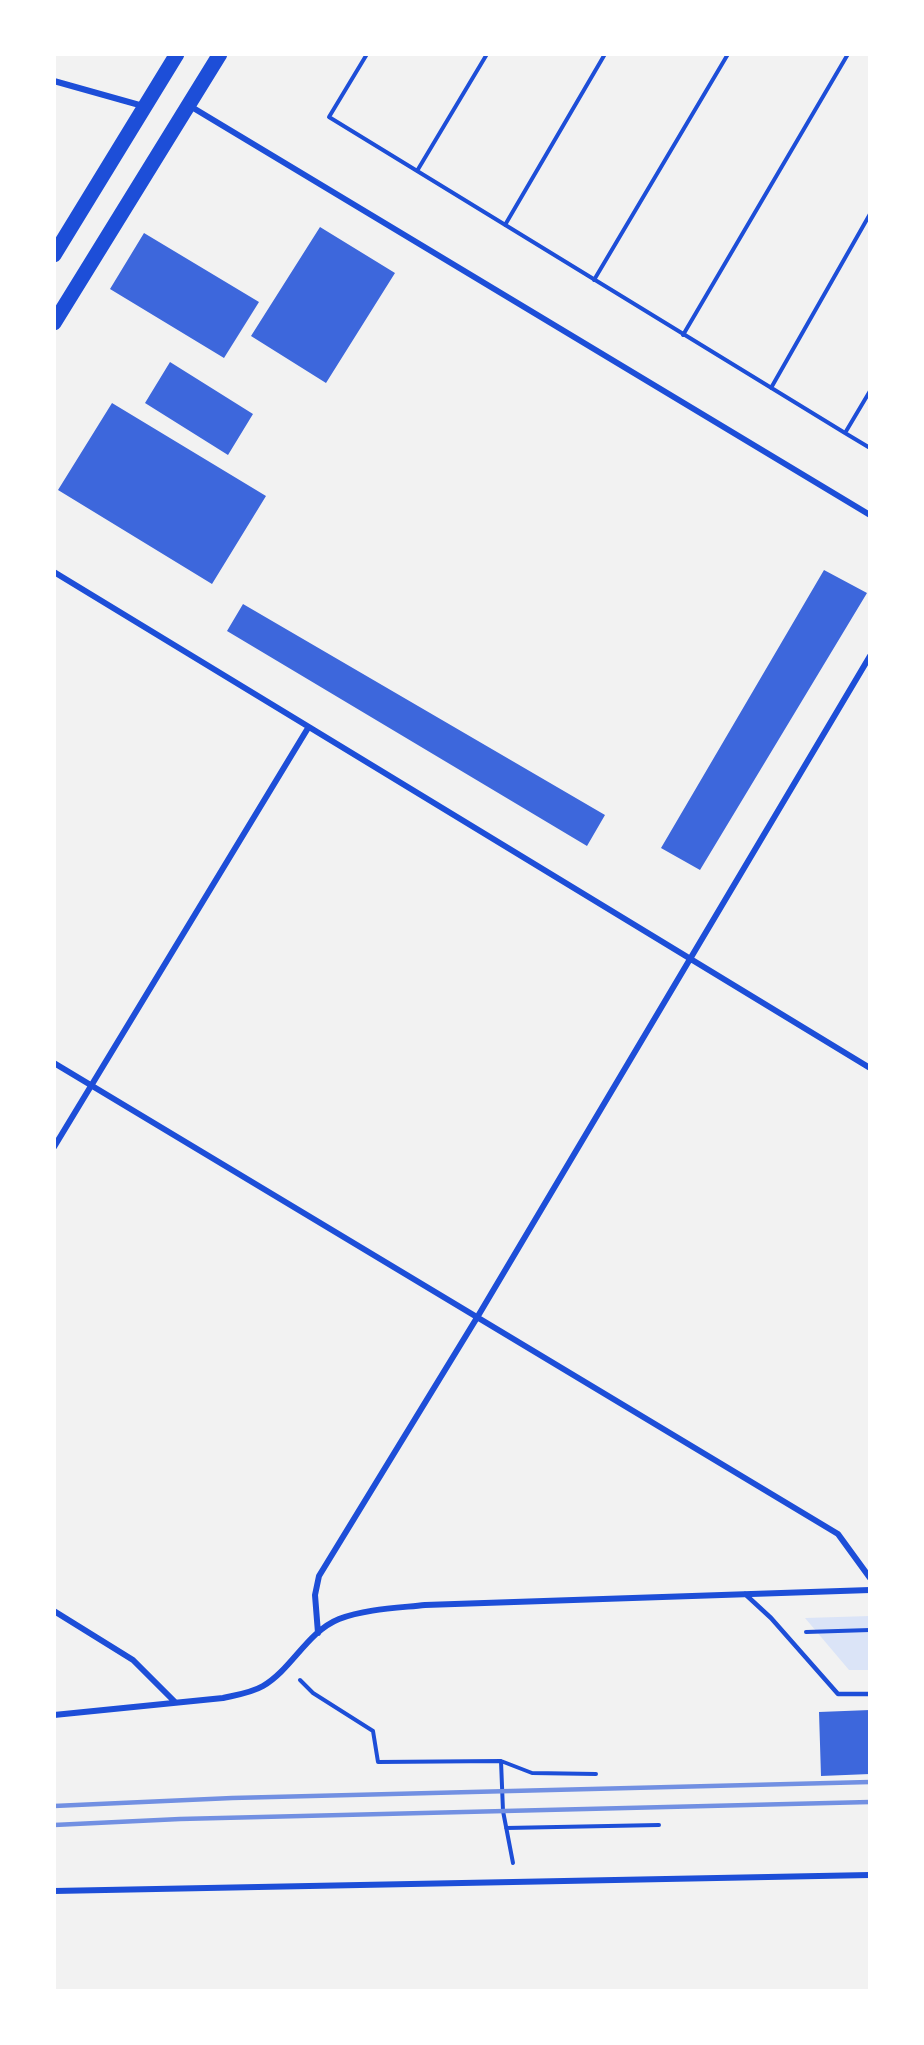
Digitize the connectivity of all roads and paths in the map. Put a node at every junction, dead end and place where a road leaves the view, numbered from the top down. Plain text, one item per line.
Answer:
1 (177, 54) edge
2 (220, 54) edge
3 (367, 54) edge
4 (487, 54) edge
5 (605, 54) edge
6 (728, 54) edge
7 (848, 54) edge
8 (54, 81) edge
9 (190, 106) junction
10 (146, 108) junction
11 (417, 171) junction
12 (870, 214) edge
13 (505, 225) junction
14 (54, 255) edge
15 (594, 280) junction
16 (54, 323) edge
17 (683, 334) junction
18 (771, 388) junction
19 (870, 391) edge
20 (845, 434) junction
21 (870, 448) edge
22 (870, 515) edge
23 (54, 572) edge
24 (870, 656) edge
25 (308, 728) junction
26 (690, 959) junction
27 (54, 1063) edge
28 (870, 1068) edge
29 (92, 1086) junction
30 (54, 1147) edge
31 (478, 1316) junction
32 (870, 1578) edge
33 (870, 1590) edge
34 (745, 1594) junction
35 (54, 1611) edge
36 (870, 1630) edge
37 (318, 1633) junction
38 (785, 1633) junction
39 (286, 1667) junction
40 (870, 1694) edge
41 (175, 1702) junction
42 (54, 1715) edge
43 (501, 1761) junction
44 (596, 1774) dead end
45 (659, 1825) dead end
46 (506, 1828) junction
47 (870, 1875) edge
48 (515, 1883) junction
49 (54, 1891) edge

1 - 10 main road
2 - 9 main road
3 - 11 path
4 - 11 path
5 - 13 path
6 - 15 path
7 - 17 path
8 - 10 street
9 - 16 main road
9 - 22 street
10 - 14 main road
11 - 13 path
12 - 18 path
13 - 15 path
15 - 17 path
17 - 18 path
18 - 20 path
19 - 20 path
20 - 21 path
23 - 25 street
24 - 26 street
25 - 26 street
25 - 29 street
26 - 28 street
26 - 31 street
27 - 29 street
29 - 30 street
29 - 31 street
31 - 32 street
31 - 37 street
33 - 34 street
34 - 37 street
34 - 38 lane
35 - 41 street
36 - 38 path
37 - 39 street
38 - 40 lane
39 - 41 street
39 - 43 path
41 - 42 street
43 - 44 path
43 - 46 path
45 - 46 path
46 - 48 path
47 - 48 street
48 - 49 street

